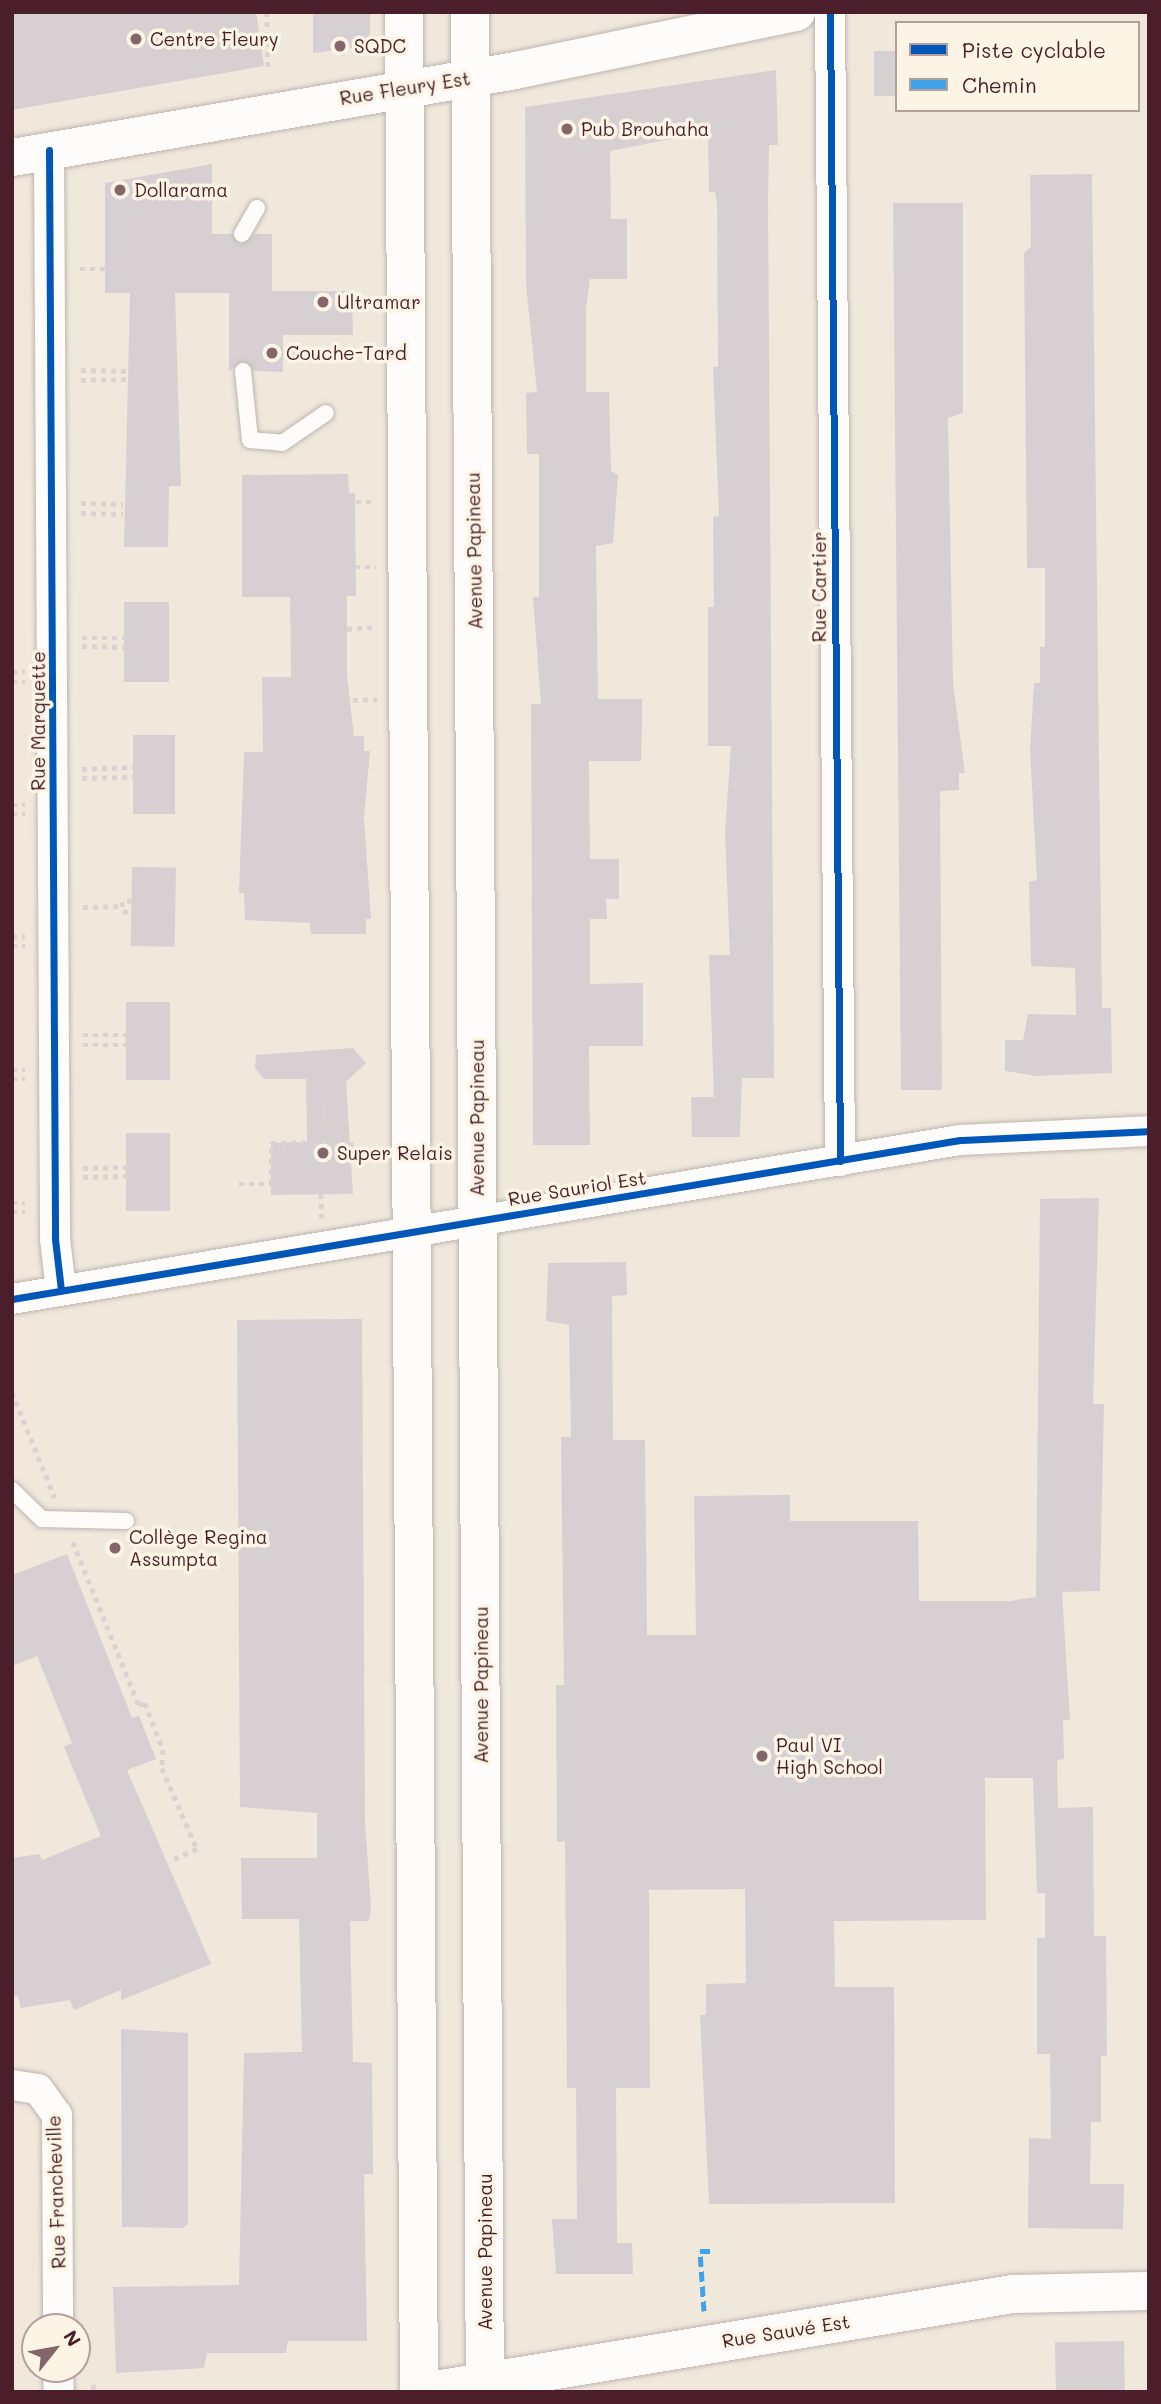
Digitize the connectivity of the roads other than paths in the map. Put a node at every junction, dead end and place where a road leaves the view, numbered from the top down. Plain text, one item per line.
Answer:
1 (404, 12) edge
2 (470, 12) edge
3 (796, 12) edge
4 (830, 12) edge
5 (469, 78) junction
6 (404, 87) junction
7 (49, 150) junction
8 (12, 157) edge
9 (257, 208) dead end
10 (242, 234) dead end
11 (243, 371) dead end
12 (326, 413) dead end
13 (1149, 1130) edge
14 (840, 1161) junction
15 (478, 1220) junction
16 (411, 1232) junction
17 (61, 1290) junction
18 (12, 1299) edge
19 (12, 1490) edge
20 (126, 1521) dead end
21 (12, 2085) edge
22 (1149, 2291) edge
23 (58, 2313) edge
24 (485, 2386) edge
25 (422, 2392) edge

1 - 6 main road
2 - 5 main road, Avenue Papineau
3 - 5 street, Rue Fleury Est
4 - 14 street, Rue Cartier
5 - 6 street, Rue Fleury Est
5 - 15 main road, Avenue Papineau
6 - 7 street, Rue Fleury Est
6 - 16 main road
7 - 8 street, Rue Fleury Est
7 - 17 street, Rue Marquette
9 - 10 lane
11 - 12 lane
13 - 14 street, Rue Sauriol Est
14 - 15 street, Rue Sauriol Est
15 - 16 street, Rue Sauriol Est
15 - 24 main road, Avenue Papineau
16 - 17 street, Rue Sauriol Est
16 - 25 main road
17 - 18 street, Rue Sauriol Est
19 - 20 lane
21 - 23 street, Rue Francheville
22 - 24 main road, Rue Sauvé Est
24 - 25 main road, Rue Sauvé Est

